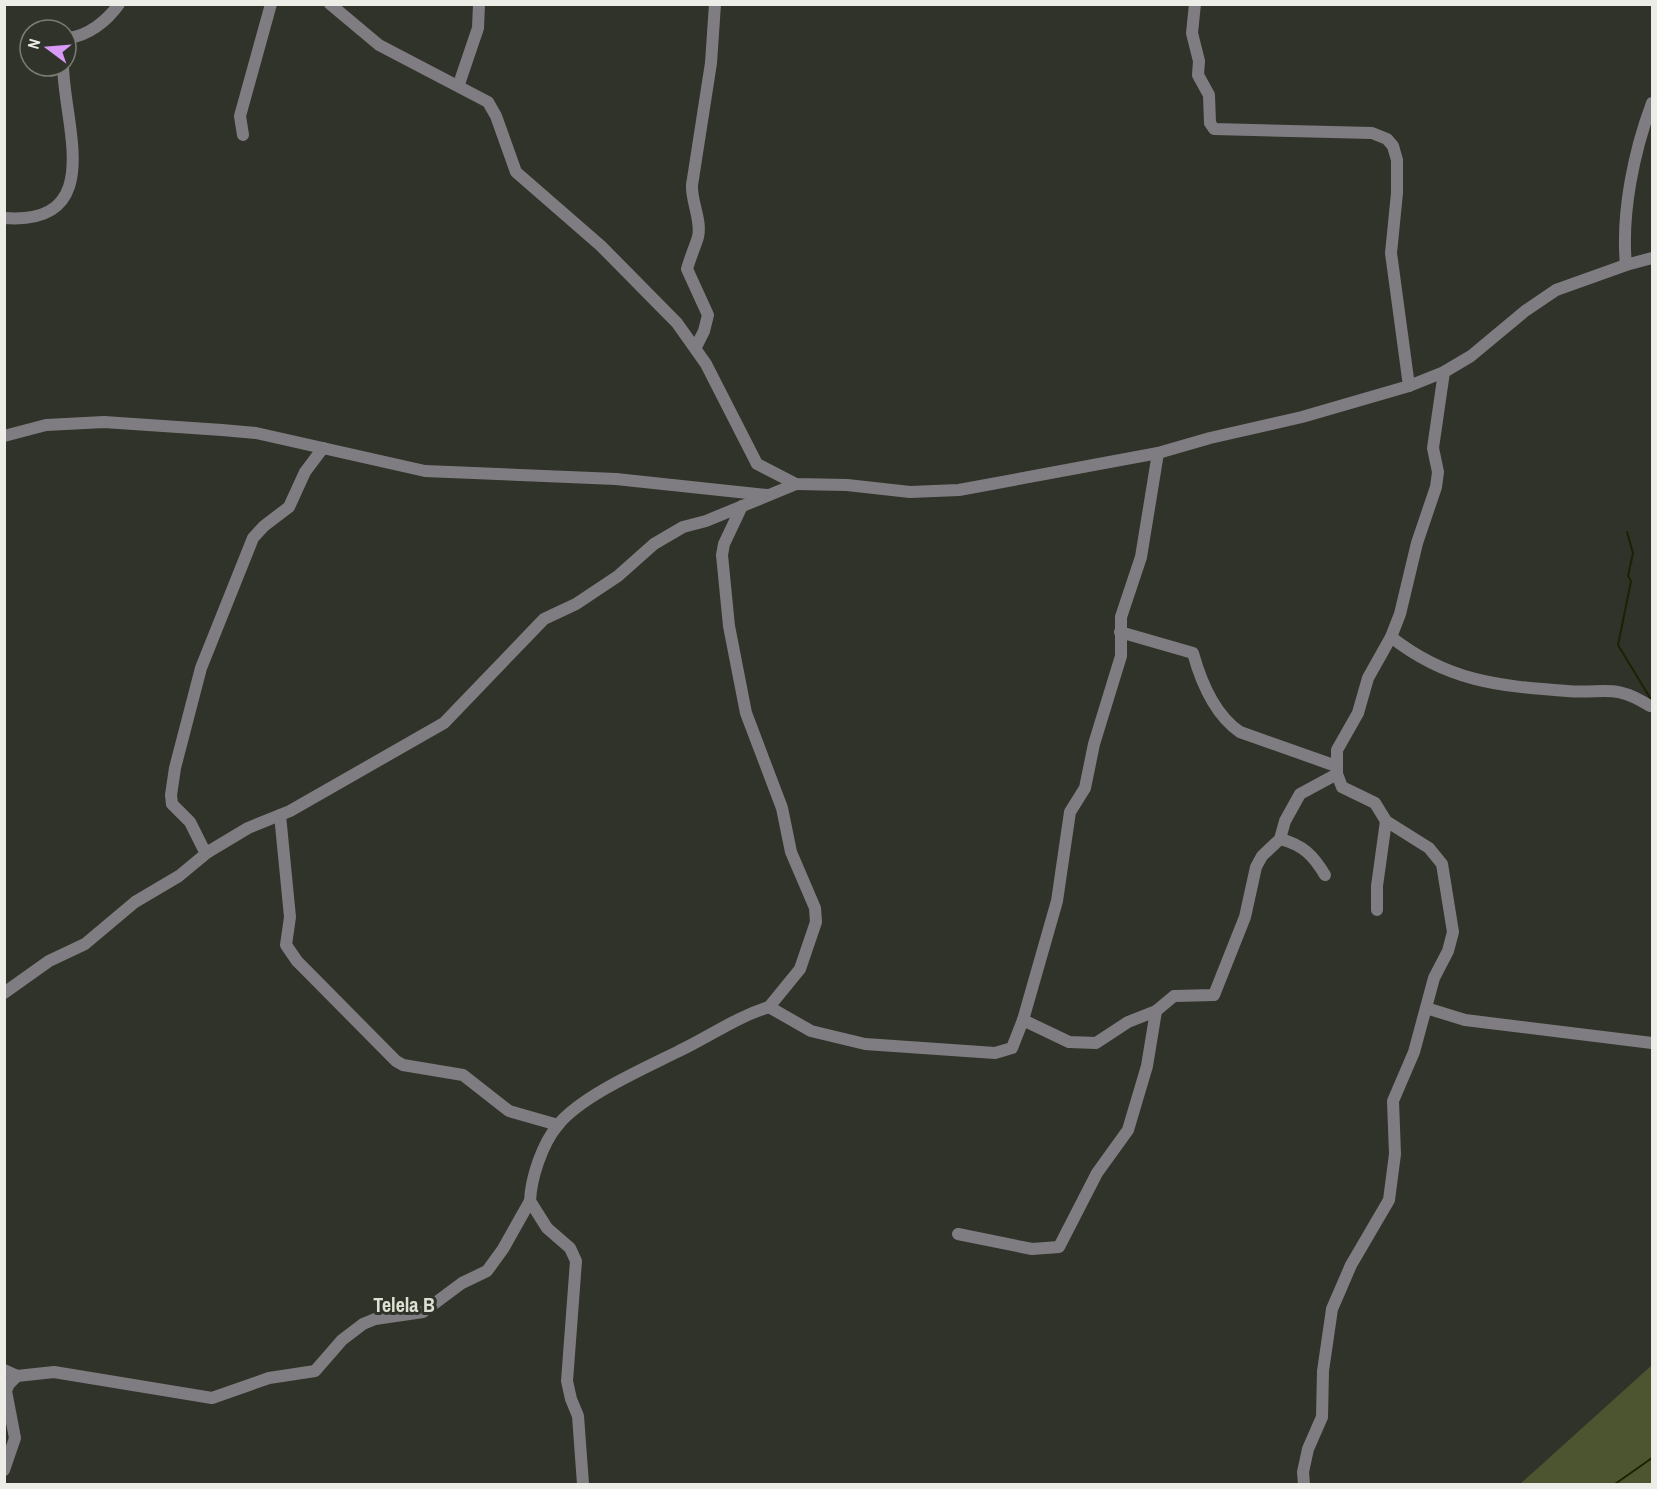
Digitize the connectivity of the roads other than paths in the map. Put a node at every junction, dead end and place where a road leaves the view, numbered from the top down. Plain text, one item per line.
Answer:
1 (118, 4) edge
2 (271, 4) edge
3 (330, 4) edge
4 (479, 4) edge
5 (715, 4) edge
6 (1195, 4) edge
7 (78, 37) edge
8 (65, 78) edge
9 (459, 84) junction
10 (1653, 103) edge
11 (243, 135) dead end
12 (4, 218) edge
13 (1653, 258) edge
14 (1626, 265) junction
15 (696, 347) junction
16 (1444, 372) junction
17 (1409, 386) junction
18 (4, 436) edge
19 (323, 447) junction
20 (1158, 453) junction
21 (796, 484) junction
22 (769, 495) junction
23 (742, 506) junction
24 (1120, 632) junction
25 (1391, 637) junction
26 (1650, 706) dead end
27 (1336, 770) junction
28 (280, 815) junction
29 (1386, 821) junction
30 (1280, 839) junction
31 (208, 852) junction
32 (1325, 875) dead end
33 (1377, 910) dead end
34 (4, 993) edge
35 (769, 1007) junction
36 (1426, 1008) junction
37 (1156, 1011) junction
38 (1023, 1020) junction
39 (1653, 1044) edge
40 (558, 1125) junction
41 (530, 1202) junction
42 (958, 1234) dead end
43 (4, 1370) edge
44 (18, 1376) junction
45 (4, 1470) edge
46 (583, 1485) edge
47 (1305, 1485) edge

1 - 7 street
2 - 11 street
3 - 9 street
4 - 9 street
5 - 15 street
6 - 17 street
8 - 12 street
9 - 15 street
10 - 14 street
13 - 14 street
14 - 16 street
15 - 21 street
16 - 17 street
16 - 25 street
17 - 20 street
18 - 19 street
19 - 22 street
19 - 31 street
20 - 21 street
20 - 24 street
21 - 22 street
22 - 23 street
23 - 28 street
23 - 35 street
24 - 27 street
24 - 38 street
25 - 26 street
25 - 27 street
27 - 29 street
27 - 30 street
28 - 31 street
28 - 40 street
29 - 33 street
29 - 36 street
30 - 32 street
30 - 37 street
31 - 34 street
35 - 38 street
35 - 40 street
36 - 39 street
36 - 47 street
37 - 38 street
37 - 42 street
40 - 41 street
41 - 44 street
41 - 46 street
43 - 44 street
44 - 45 street

